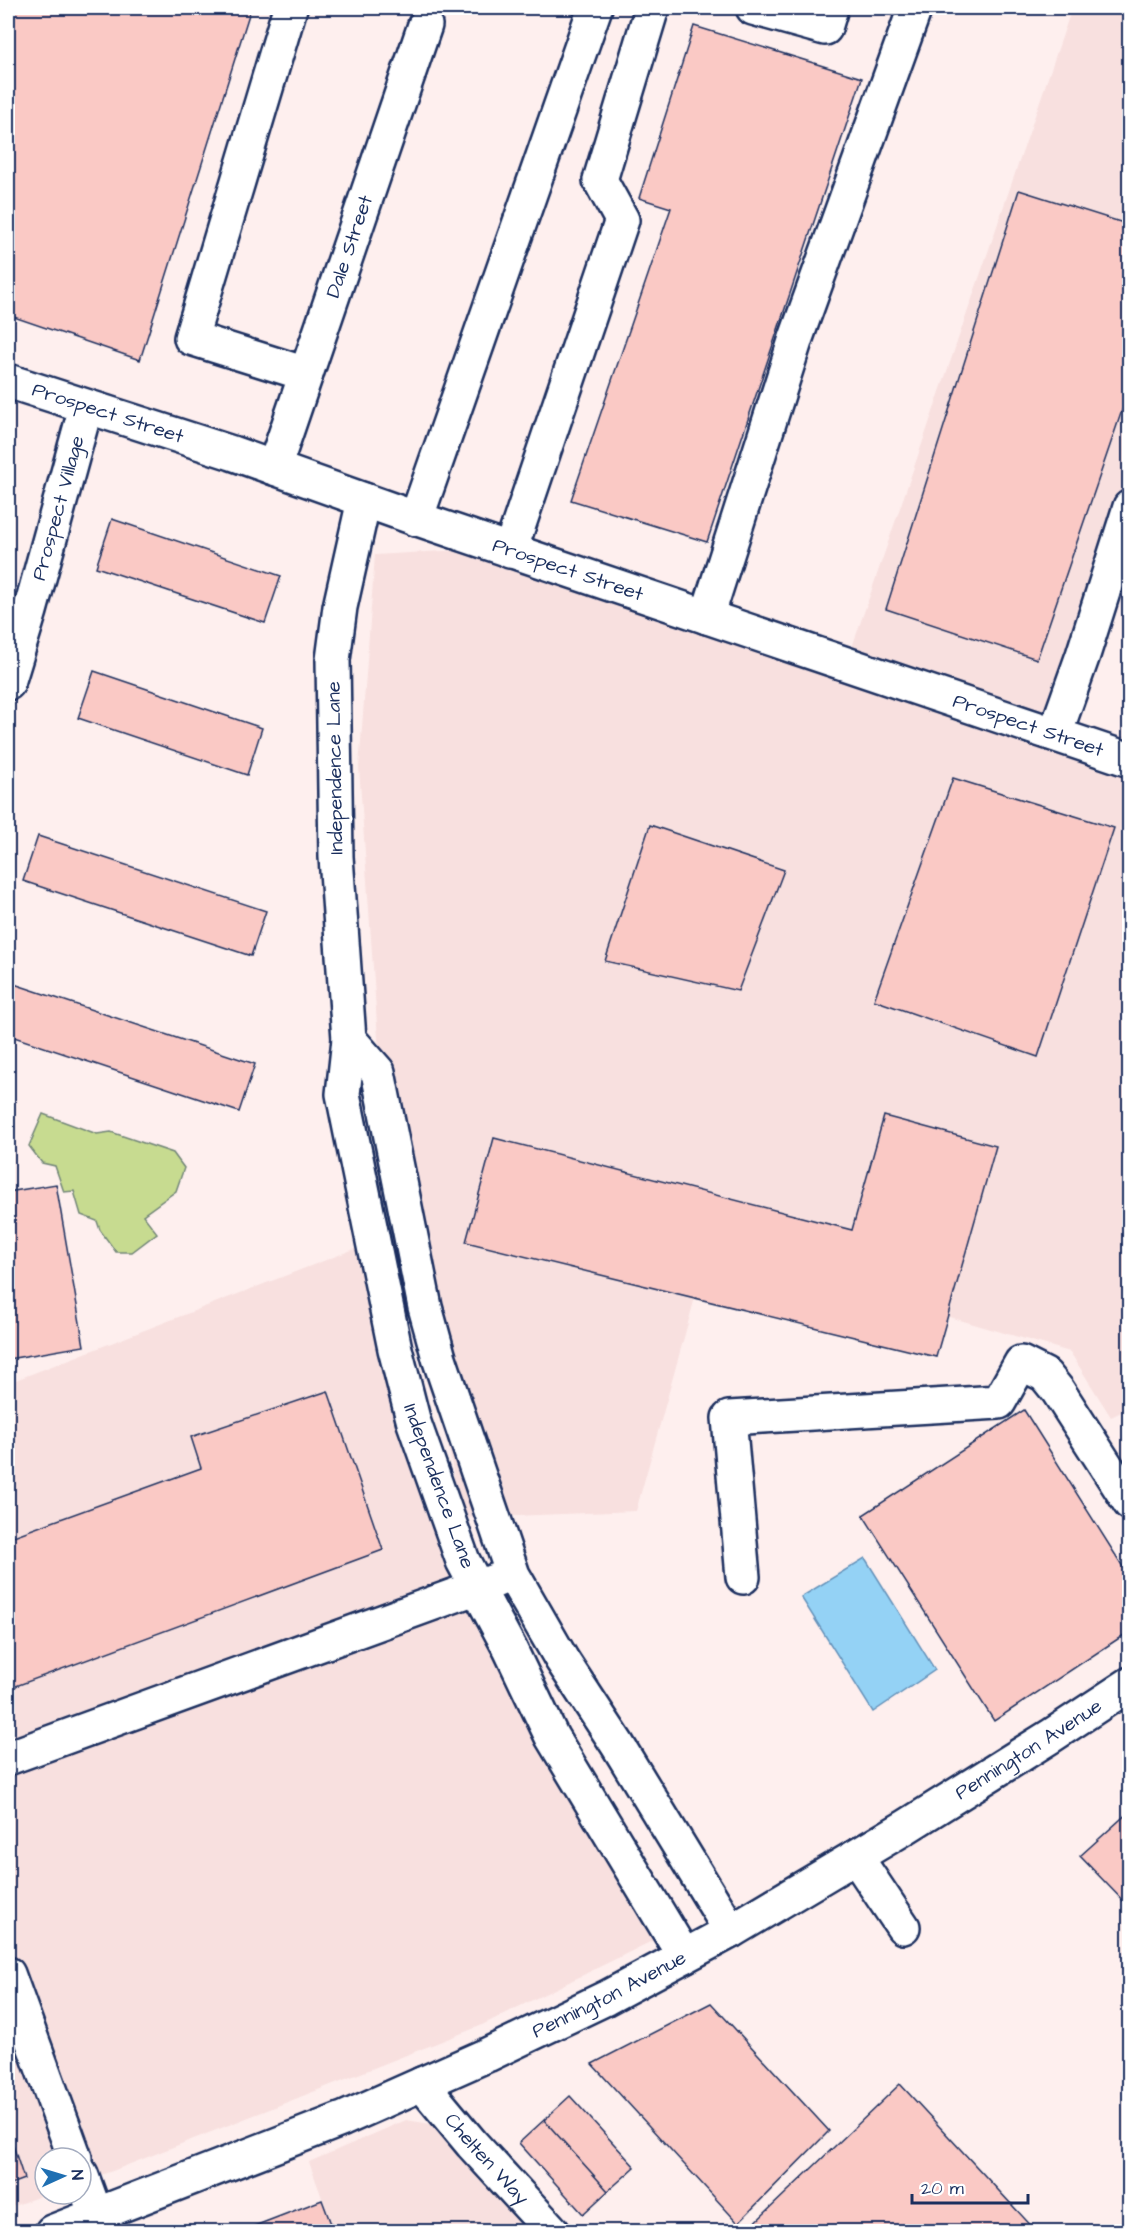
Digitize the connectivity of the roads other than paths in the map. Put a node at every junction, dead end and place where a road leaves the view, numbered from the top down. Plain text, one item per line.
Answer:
1 (290, 8) edge
2 (595, 8) edge
3 (652, 8) edge
4 (753, 8) edge
5 (831, 8) edge
6 (915, 8) edge
7 (425, 25) dead end
8 (306, 374) junction
9 (8, 381) edge
10 (86, 407) junction
11 (274, 468) junction
12 (364, 500) junction
13 (1130, 507) edge
14 (416, 519) junction
15 (510, 551) junction
16 (19, 607) edge
17 (707, 617) junction
18 (8, 683) edge
19 (1055, 734) junction
20 (1130, 760) edge
21 (349, 1040) junction
22 (1130, 1503) edge
23 (513, 1575) junction
24 (743, 1577) dead end
25 (477, 1587) junction
26 (1130, 1684) edge
27 (8, 1758) edge
28 (856, 1857) junction
29 (903, 1927) dead end
30 (731, 1931) junction
31 (684, 1956) junction
32 (8, 1974) edge
33 (422, 2084) junction
34 (71, 2146) edge
35 (93, 2206) edge
36 (96, 2215) junction
37 (52, 2232) edge
38 (553, 2232) edge

1 - 8 street
2 - 14 street
3 - 15 street
4 - 5 street
6 - 17 street
7 - 8 street, Dale Street
8 - 11 street, Dale Street
9 - 10 street, Prospect Street
10 - 11 street, Prospect Street
10 - 16 street, Prospect Village
11 - 12 street, Prospect Street
12 - 14 street, Prospect Street
12 - 21 street, Independence Lane
13 - 19 street
14 - 15 street, Prospect Street
15 - 17 street, Prospect Street
16 - 18 street, Prospect Village
17 - 19 street, Prospect Street
19 - 20 street, Prospect Street
21 - 23 street, Independence Lane
21 - 25 street, Independence Lane
22 - 24 street
23 - 25 street
23 - 30 street, Independence Lane
25 - 27 street
25 - 31 street, Independence Lane
26 - 28 street, Pennington Avenue
28 - 29 street
28 - 30 street, Pennington Avenue
30 - 31 street, Pennington Avenue
31 - 33 street, Pennington Avenue
32 - 34 street
33 - 36 street, Pennington Avenue
33 - 38 street, Chelten Way
35 - 36 street
36 - 37 street, Pennington Avenue

